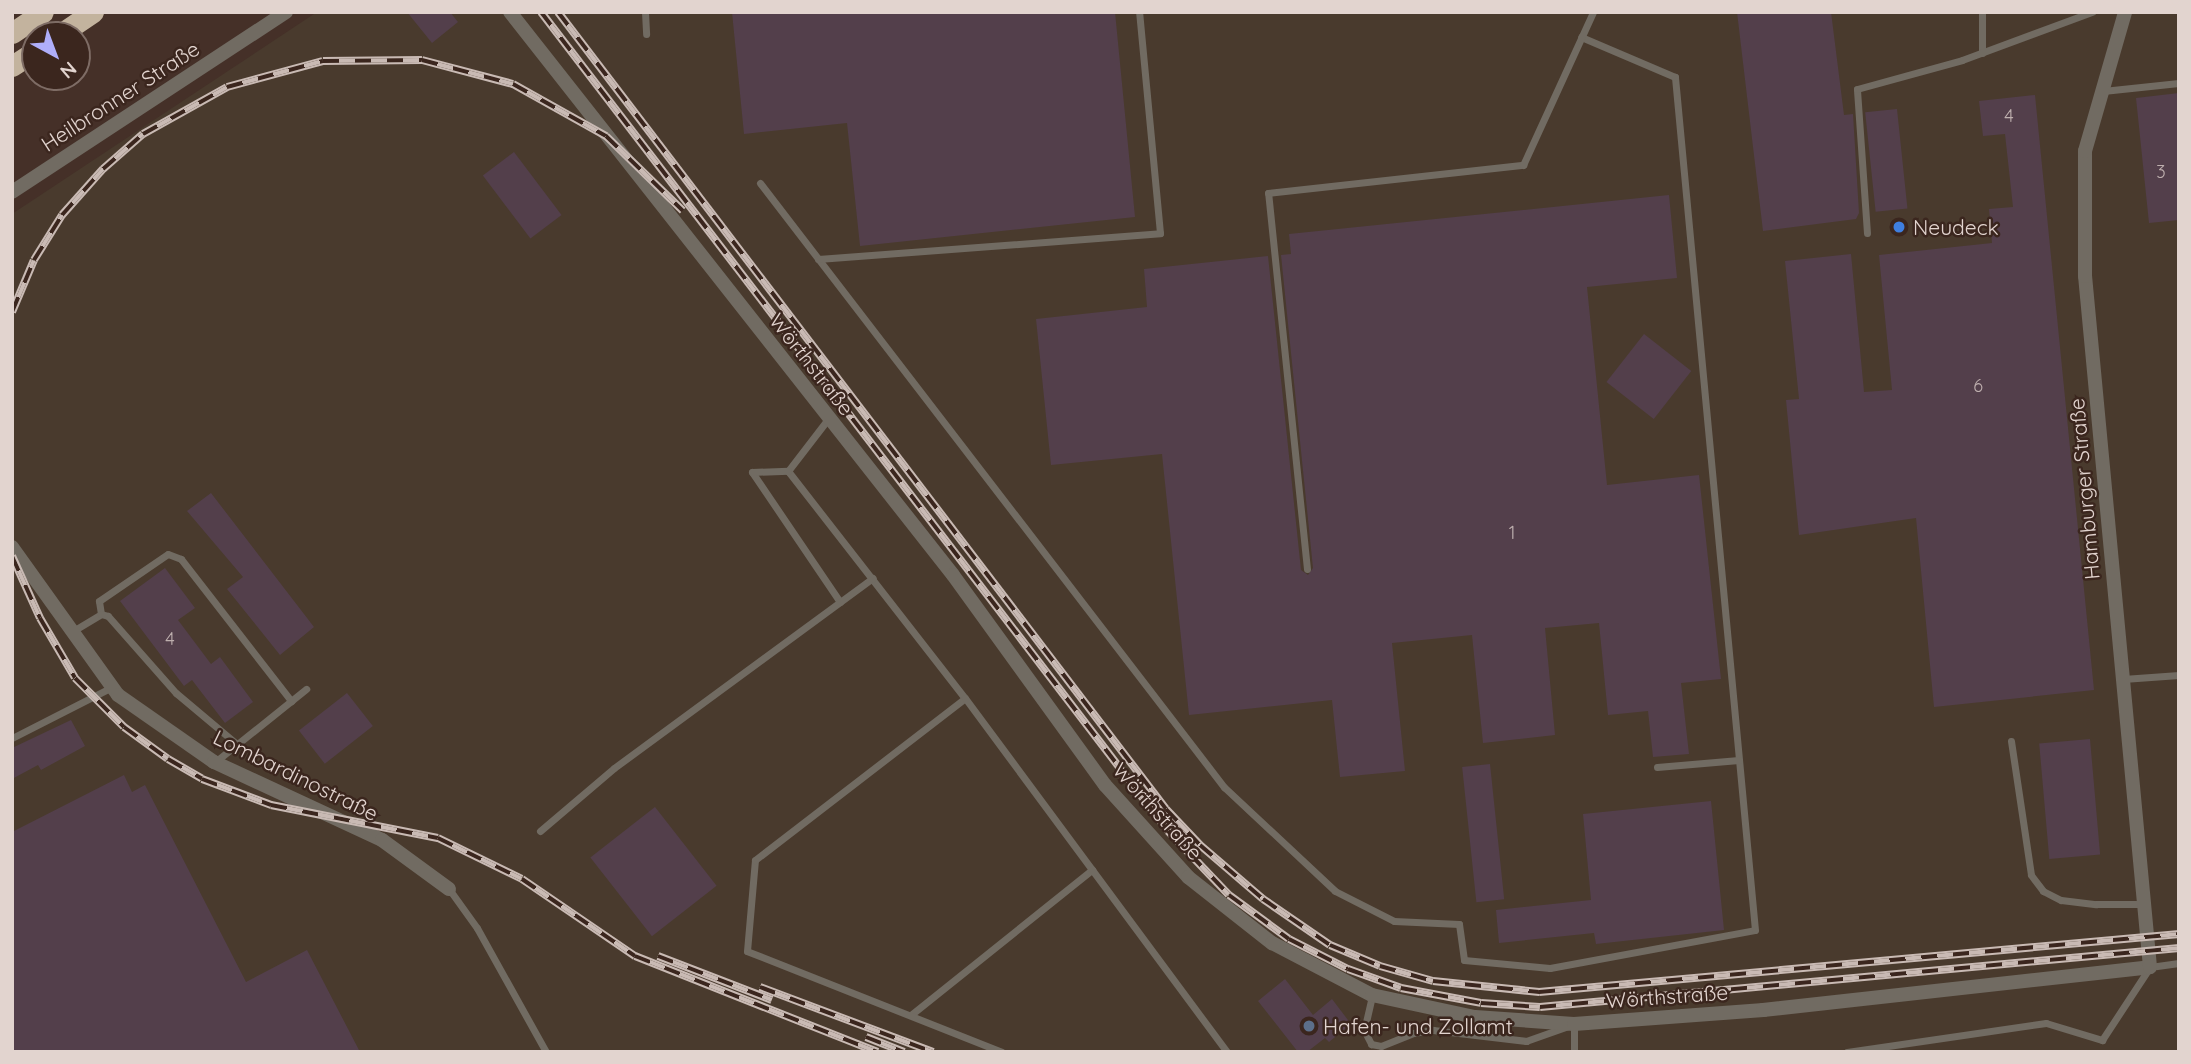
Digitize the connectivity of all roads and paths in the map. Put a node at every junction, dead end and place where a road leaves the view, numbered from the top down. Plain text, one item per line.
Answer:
1 (43, 12) edge
2 (286, 12) edge
3 (510, 12) edge
4 (645, 12) edge
5 (1139, 12) edge
6 (1982, 12) edge
7 (2092, 12) edge
8 (2124, 12) edge
9 (1591, 16) edge
10 (12, 33) edge
11 (646, 34) dead end
12 (1581, 37) junction
13 (1982, 52) junction
14 (2179, 83) edge
15 (2102, 91) junction
16 (760, 183) dead end
17 (12, 192) edge
18 (1867, 233) dead end
19 (818, 259) junction
20 (828, 419) junction
21 (788, 471) junction
22 (12, 547) edge
23 (1307, 569) dead end
24 (873, 578) junction
25 (840, 602) junction
26 (102, 614) junction
27 (72, 631) junction
28 (2179, 675) edge
29 (2123, 679) junction
30 (113, 687) junction
31 (306, 689) dead end
32 (965, 698) junction
33 (292, 701) junction
34 (12, 738) edge
35 (2011, 741) dead end
36 (238, 745) junction
37 (1739, 760) junction
38 (214, 762) junction
39 (1657, 767) dead end
40 (540, 831) dead end
41 (1092, 870) junction
42 (449, 889) joint
43 (2146, 904) junction
44 (2179, 963) edge
45 (2150, 967) junction
46 (1372, 995) junction
47 (912, 1014) junction
48 (1574, 1024) junction
49 (546, 1052) edge
50 (1002, 1052) edge
51 (1227, 1052) edge
52 (1574, 1052) edge
53 (1847, 1052) edge

1 - 10 highway
2 - 17 street, Heilbronner Straße
3 - 20 street, Wörthstraße
4 - 11 lane
5 - 19 lane
6 - 13 lane
7 - 13 lane
8 - 15 street, Hamburger Straße
9 - 12 lane
12 - 23 lane
12 - 37 lane
13 - 18 lane
14 - 15 lane
15 - 29 street, Hamburger Straße
16 - 19 lane
19 - 37 lane
20 - 21 lane
20 - 46 street, Wörthstraße
21 - 24 lane
21 - 25 lane
22 - 27 street, Lombardinostraße
24 - 25 lane
24 - 32 lane
25 - 40 lane
26 - 27 lane
26 - 33 lane
26 - 36 lane
27 - 30 street, Lombardinostraße
28 - 29 lane
29 - 43 street, Hamburger Straße
30 - 34 lane
30 - 38 street, Lombardinostraße
31 - 33 lane
32 - 41 lane
32 - 47 lane
33 - 36 lane
35 - 43 lane
36 - 38 lane
37 - 39 lane
38 - 42 street, Lombardinostraße
41 - 47 lane
41 - 51 lane
42 - 49 lane, Lombardinostraße
43 - 45 street, Hamburger Straße
44 - 45 lane
45 - 48 street, Wörthstraße
45 - 53 lane
46 - 48 street, Wörthstraße
46 - 48 lane
47 - 50 lane
48 - 52 lane

